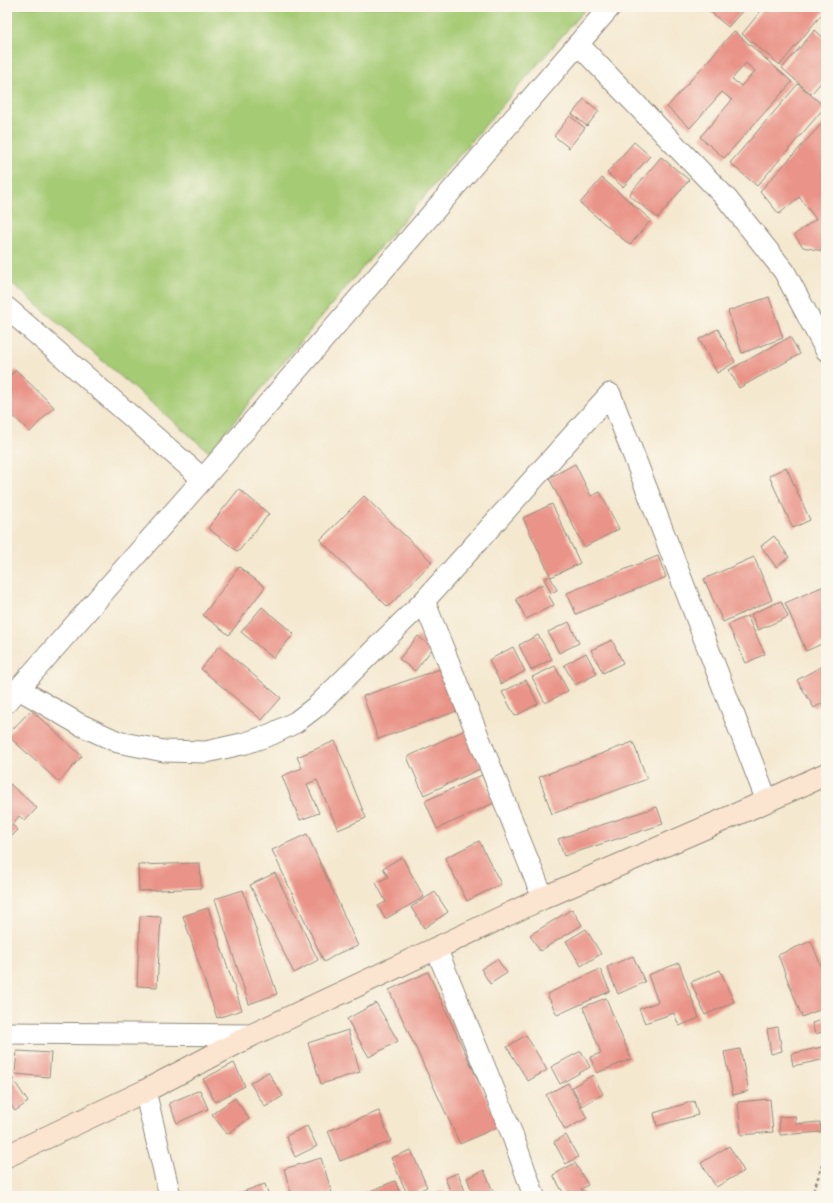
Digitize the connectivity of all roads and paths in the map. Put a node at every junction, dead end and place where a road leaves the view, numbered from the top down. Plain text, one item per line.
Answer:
1 (610, 7) edge
2 (578, 44) junction
3 (7, 308) edge
4 (826, 350) edge
5 (203, 479) junction
6 (424, 601) junction
7 (13, 695) edge
8 (826, 774) edge
9 (768, 801) junction
10 (543, 898) junction
11 (436, 948) junction
12 (7, 1033) edge
13 (252, 1035) junction
14 (145, 1091) junction
15 (826, 1153) edge
16 (7, 1156) edge
17 (170, 1196) edge
18 (534, 1196) edge
19 (812, 1196) edge

1 - 2 street
2 - 4 street
2 - 5 street
3 - 5 street
5 - 7 street
6 - 7 street
6 - 9 street
6 - 10 street
8 - 9 street
9 - 10 street
10 - 11 street
11 - 13 street
11 - 18 street
12 - 13 street
13 - 14 street
14 - 16 street
14 - 17 street
15 - 19 path

